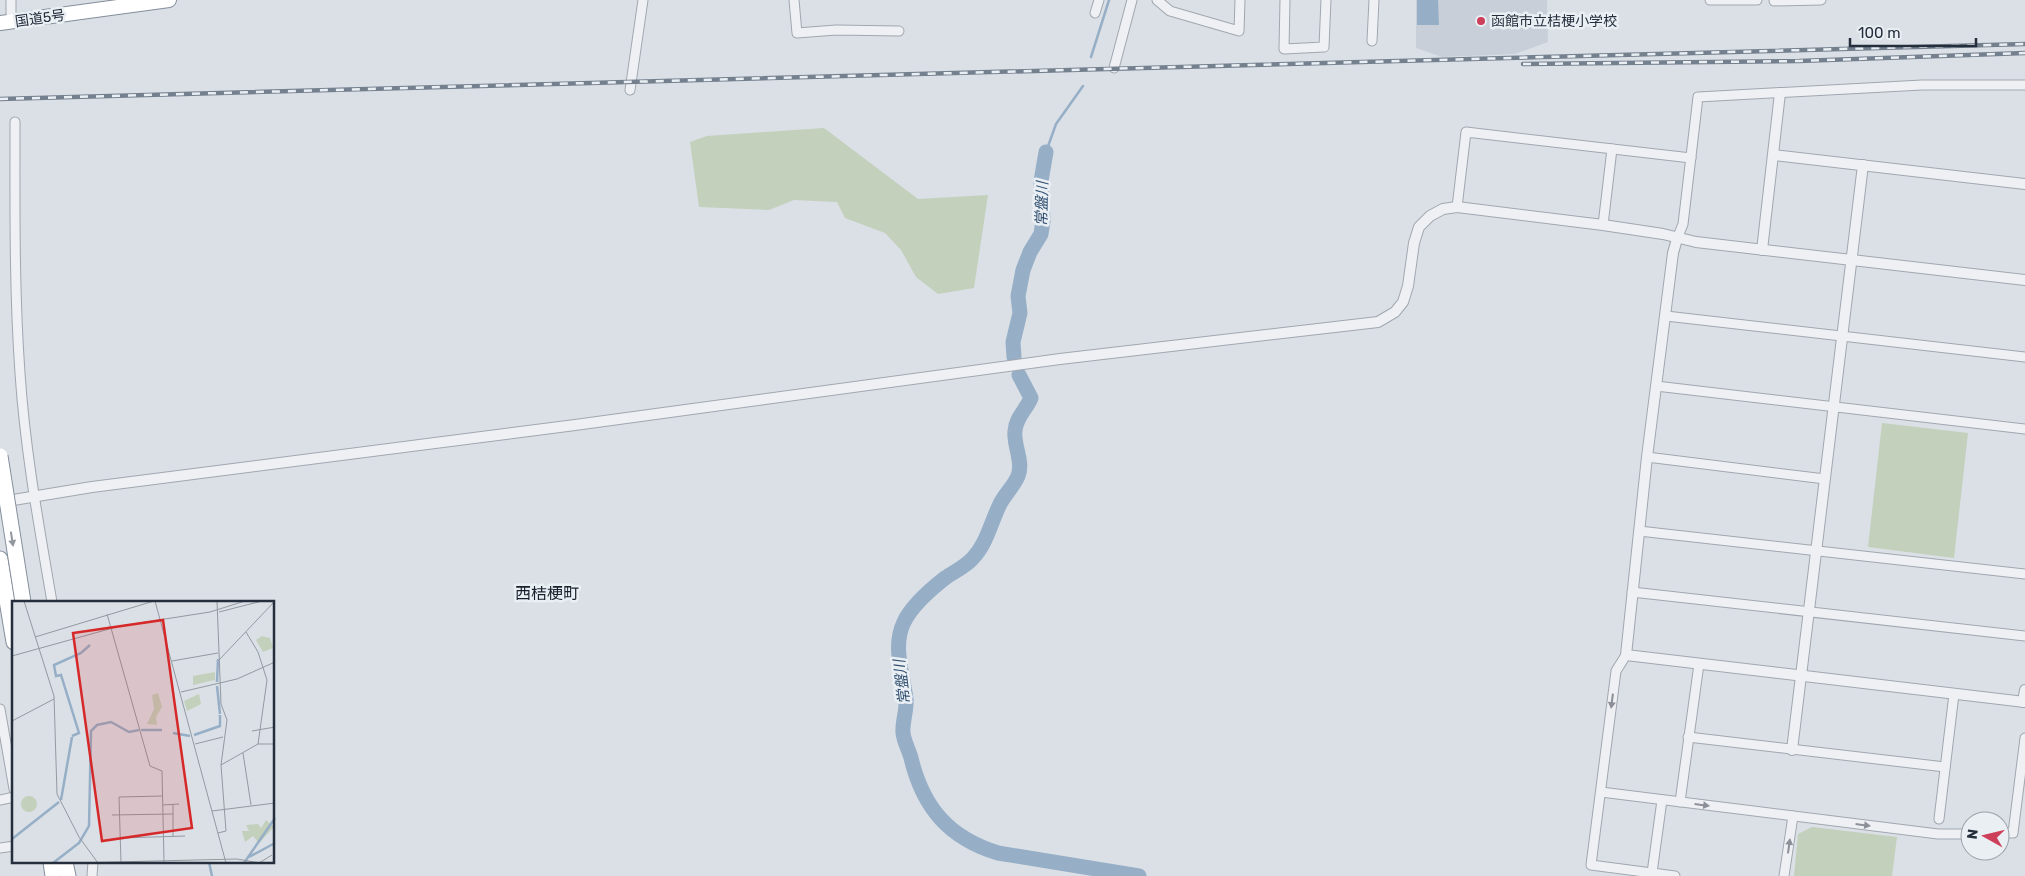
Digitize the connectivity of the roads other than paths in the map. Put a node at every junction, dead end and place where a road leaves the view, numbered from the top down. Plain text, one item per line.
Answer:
1 (11, 0) edge
2 (169, 0) edge
3 (643, 0) edge
4 (794, 0) edge
5 (1099, 0) edge
6 (1132, 0) edge
7 (1157, 0) edge
8 (1240, 0) edge
9 (1286, 0) edge
10 (1326, 0) edge
11 (1374, 0) edge
12 (1710, 0) edge
13 (1757, 0) edge
14 (1819, 0) edge
15 (1774, 1) dead end
16 (1797, 1) edge
17 (1094, 13) dead end
18 (6, 23) edge
19 (899, 31) dead end
20 (1372, 42) dead end
21 (1114, 68) dead end
22 (2025, 85) edge
23 (630, 90) dead end
24 (1780, 92) junction
25 (15, 122) dead end
26 (1612, 149) junction
27 (1774, 155) junction
28 (1691, 158) junction
29 (1863, 165) junction
30 (2025, 184) edge
31 (1457, 207) junction
32 (1603, 225) junction
33 (1677, 239) junction
34 (1762, 250) junction
35 (1852, 260) junction
36 (2025, 280) edge
37 (1666, 316) junction
38 (1842, 336) junction
39 (2025, 357) edge
40 (1656, 386) junction
41 (1834, 408) junction
42 (2025, 429) edge
43 (0, 456) edge
44 (1647, 458) junction
45 (1825, 479) junction
46 (34, 496) junction
47 (0, 502) edge
48 (1639, 531) junction
49 (1816, 550) junction
50 (0, 559) edge
51 (2025, 574) edge
52 (1632, 592) junction
53 (23, 601) edge
54 (52, 601) edge
55 (1809, 611) junction
56 (12, 630) edge
57 (2025, 636) edge
58 (1626, 655) junction
59 (1698, 664) junction
60 (1801, 676) junction
61 (2025, 690) edge
62 (1954, 694) junction
63 (2024, 702) edge
64 (0, 709) edge
65 (1688, 737) junction
66 (2025, 738) edge
67 (7, 749) edge
68 (1792, 750) junction
69 (1945, 767) junction
70 (12, 778) edge
71 (1602, 792) junction
72 (1662, 800) junction
73 (1680, 802) junction
74 (1793, 816) junction
75 (1939, 819) dead end
76 (2010, 833) edge
77 (1960, 834) edge
78 (1652, 873) junction
79 (1675, 876) edge
80 (1784, 876) edge

1 - 18 street
2 - 18 highway, 国道5号
3 - 23 street
4 - 19 street
5 - 17 street
6 - 21 street
7 - 8 street
9 - 10 street
11 - 20 street
12 - 13 street
14 - 16 street
15 - 16 street
22 - 24 street
24 - 27 street
24 - 28 street
25 - 46 street
26 - 28 street
26 - 31 street
26 - 32 street
27 - 29 street
27 - 34 street
28 - 33 street
29 - 30 street
29 - 35 street
31 - 32 street
31 - 46 street
32 - 33 street
33 - 34 street
33 - 37 street
34 - 35 street
35 - 36 street
35 - 38 street
37 - 38 street
37 - 40 street
38 - 39 street
38 - 41 street
40 - 41 street
40 - 44 street
41 - 42 street
41 - 45 street
43 -> 53 highway, bridge
44 - 45 street
44 - 48 street
45 - 49 street
46 - 47 street
46 - 54 street
48 - 49 street
48 - 52 street
49 - 51 street
49 - 55 street
50 - 56 highway
52 - 55 street
52 - 58 street
55 - 57 street
55 - 60 street
58 - 59 street
58 -> 71 street
59 - 60 street
59 - 65 street
60 - 62 street
60 - 68 street
61 - 63 street
62 - 63 street
62 - 69 street
64 - 67 street
65 - 68 street
65 - 73 street
66 - 76 street
67 - 70 street
68 - 69 street
69 - 75 street
71 - 72 street
71 - 78 street
72 - 73 street
72 - 78 street
73 -> 74 street
74 -> 77 street
80 -> 74 street
78 - 79 street

